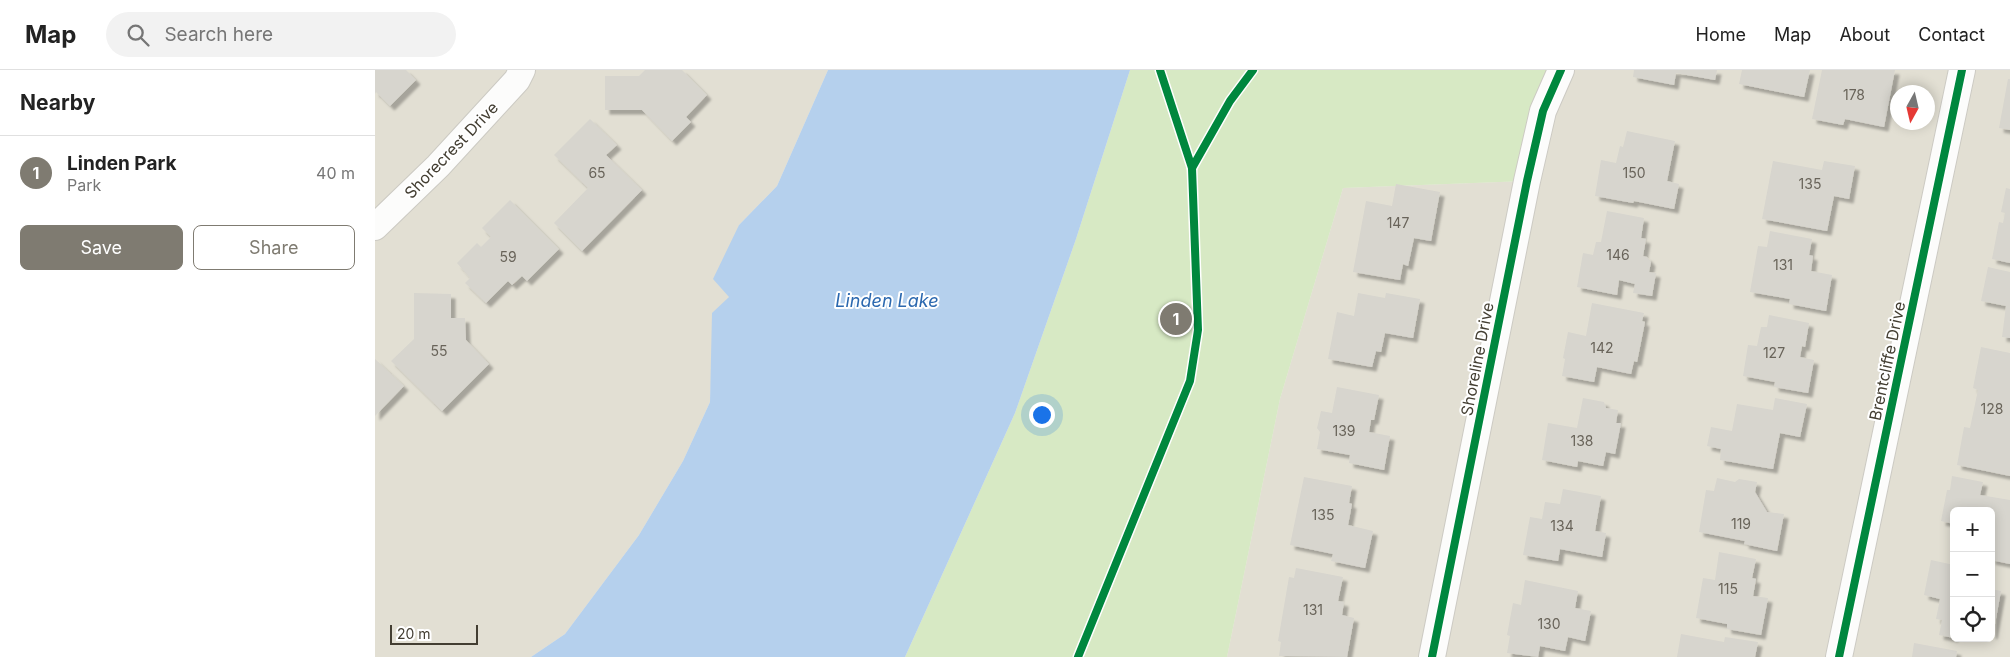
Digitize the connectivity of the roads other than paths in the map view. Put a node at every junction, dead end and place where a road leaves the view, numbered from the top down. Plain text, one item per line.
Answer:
1 (522, 70) edge
2 (1561, 70) edge
3 (1962, 70) edge
4 (375, 227) edge
5 (1432, 657) edge
6 (1839, 657) edge

1 - 4 street, Shorecrest Drive
2 - 5 street, Shoreline Drive
3 - 6 street, Brentcliffe Drive

